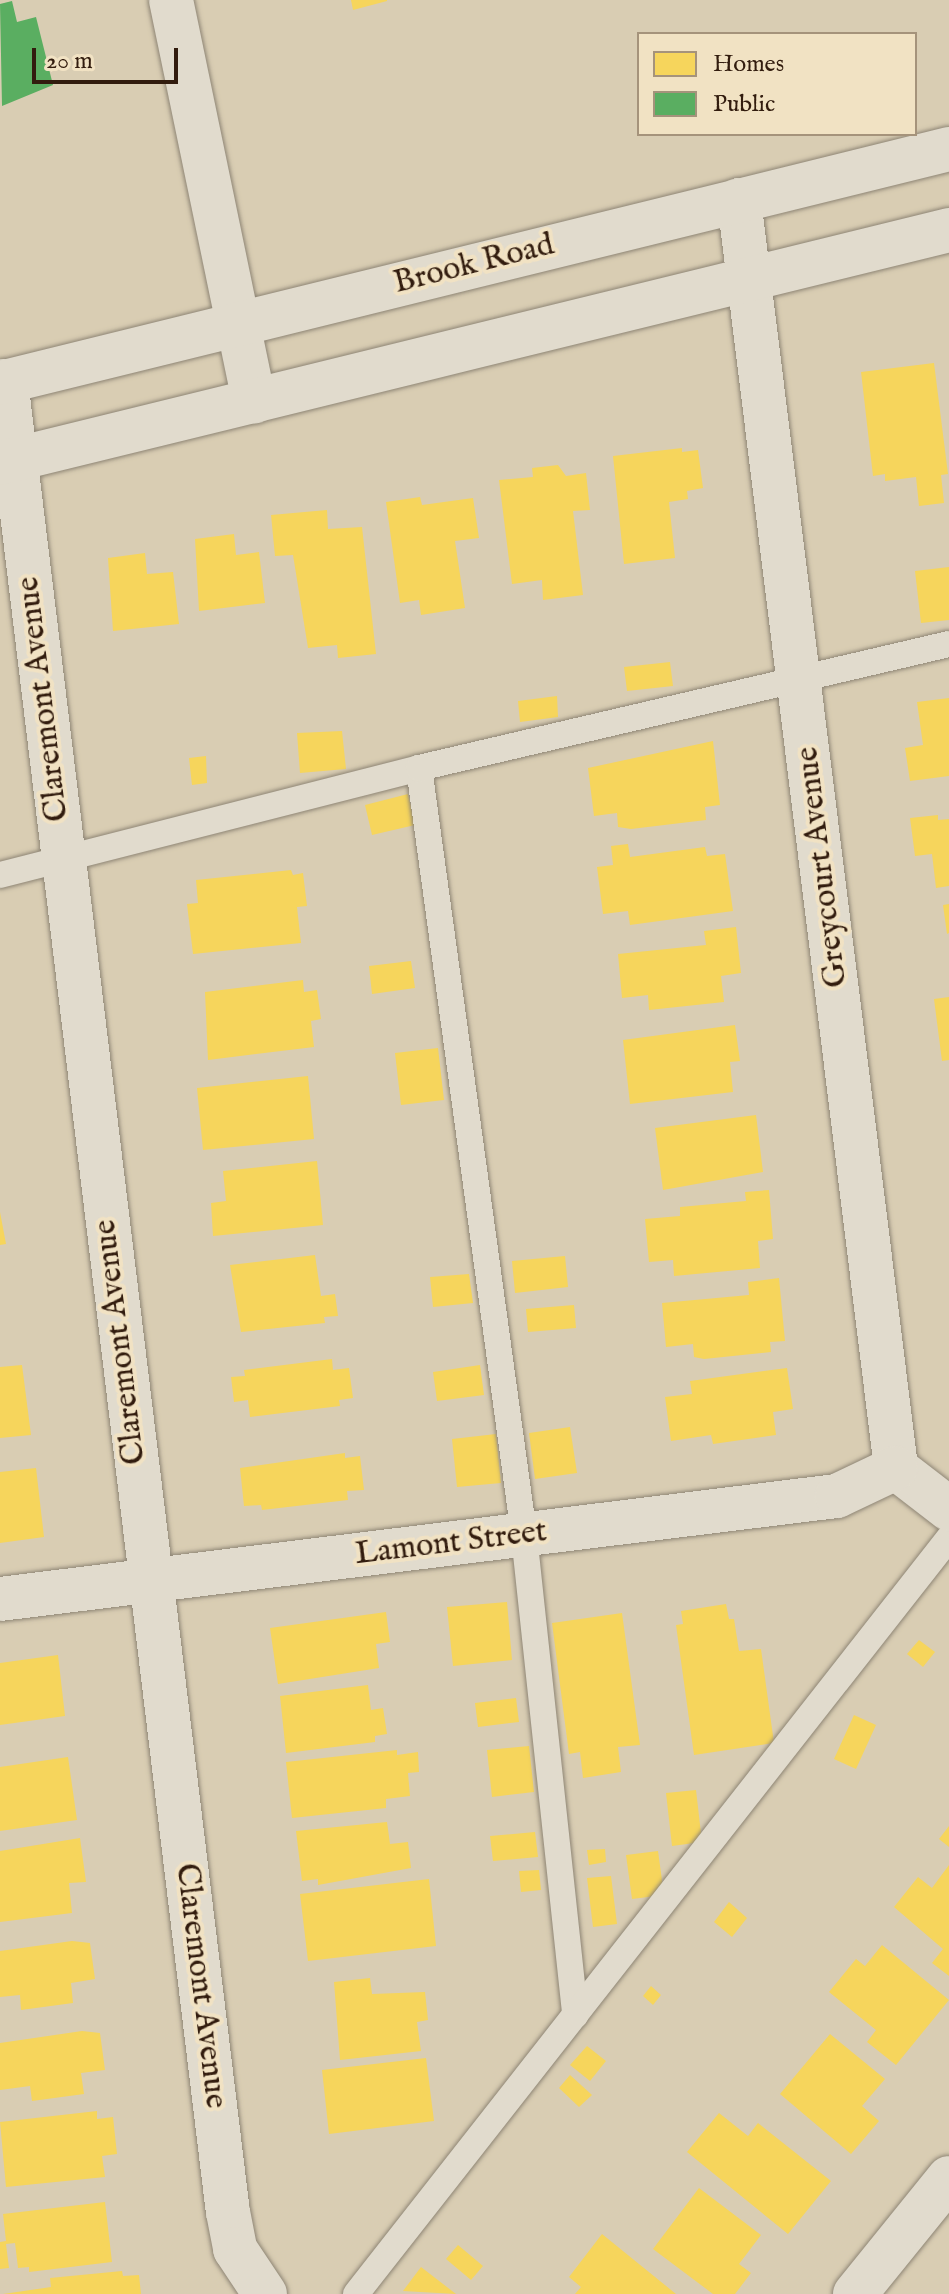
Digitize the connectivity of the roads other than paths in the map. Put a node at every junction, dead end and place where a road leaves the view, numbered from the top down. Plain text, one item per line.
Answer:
1 (171, 0) edge
2 (949, 149) edge
3 (739, 200) junction
4 (949, 230) edge
5 (749, 279) junction
6 (239, 323) junction
7 (3, 382) edge
8 (254, 402) junction
9 (7, 461) edge
10 (949, 644) edge
11 (800, 679) junction
12 (419, 768) junction
13 (63, 858) junction
14 (0, 875) edge
15 (896, 1468) junction
16 (949, 1509) edge
17 (524, 1535) junction
18 (949, 1538) edge
19 (150, 1581) junction
20 (0, 1599) edge
21 (575, 2015) junction
22 (949, 2178) edge
23 (265, 2294) edge
24 (356, 2294) edge
25 (855, 2294) edge

1 - 6 street
2 - 3 street, Brook Road
3 - 5 street, Greycourt Avenue
3 - 6 street, Brook Road
4 - 5 street
5 - 8 street
5 - 11 street, Greycourt Avenue
6 - 7 street, Brook Road
6 - 8 street
7 - 9 street, Claremont Avenue
8 - 9 street
9 - 13 street, Claremont Avenue
10 - 11 lane
11 - 12 lane
11 - 15 street, Greycourt Avenue
12 - 13 lane
12 - 17 lane
13 - 14 lane
13 - 19 street, Claremont Avenue
15 - 16 street
15 - 17 street, Lamont Street
17 - 19 street, Lamont Street
17 - 21 lane
18 - 21 lane
19 - 20 street, Lamont Street
19 - 23 street, Claremont Avenue
21 - 24 lane
22 - 25 street

